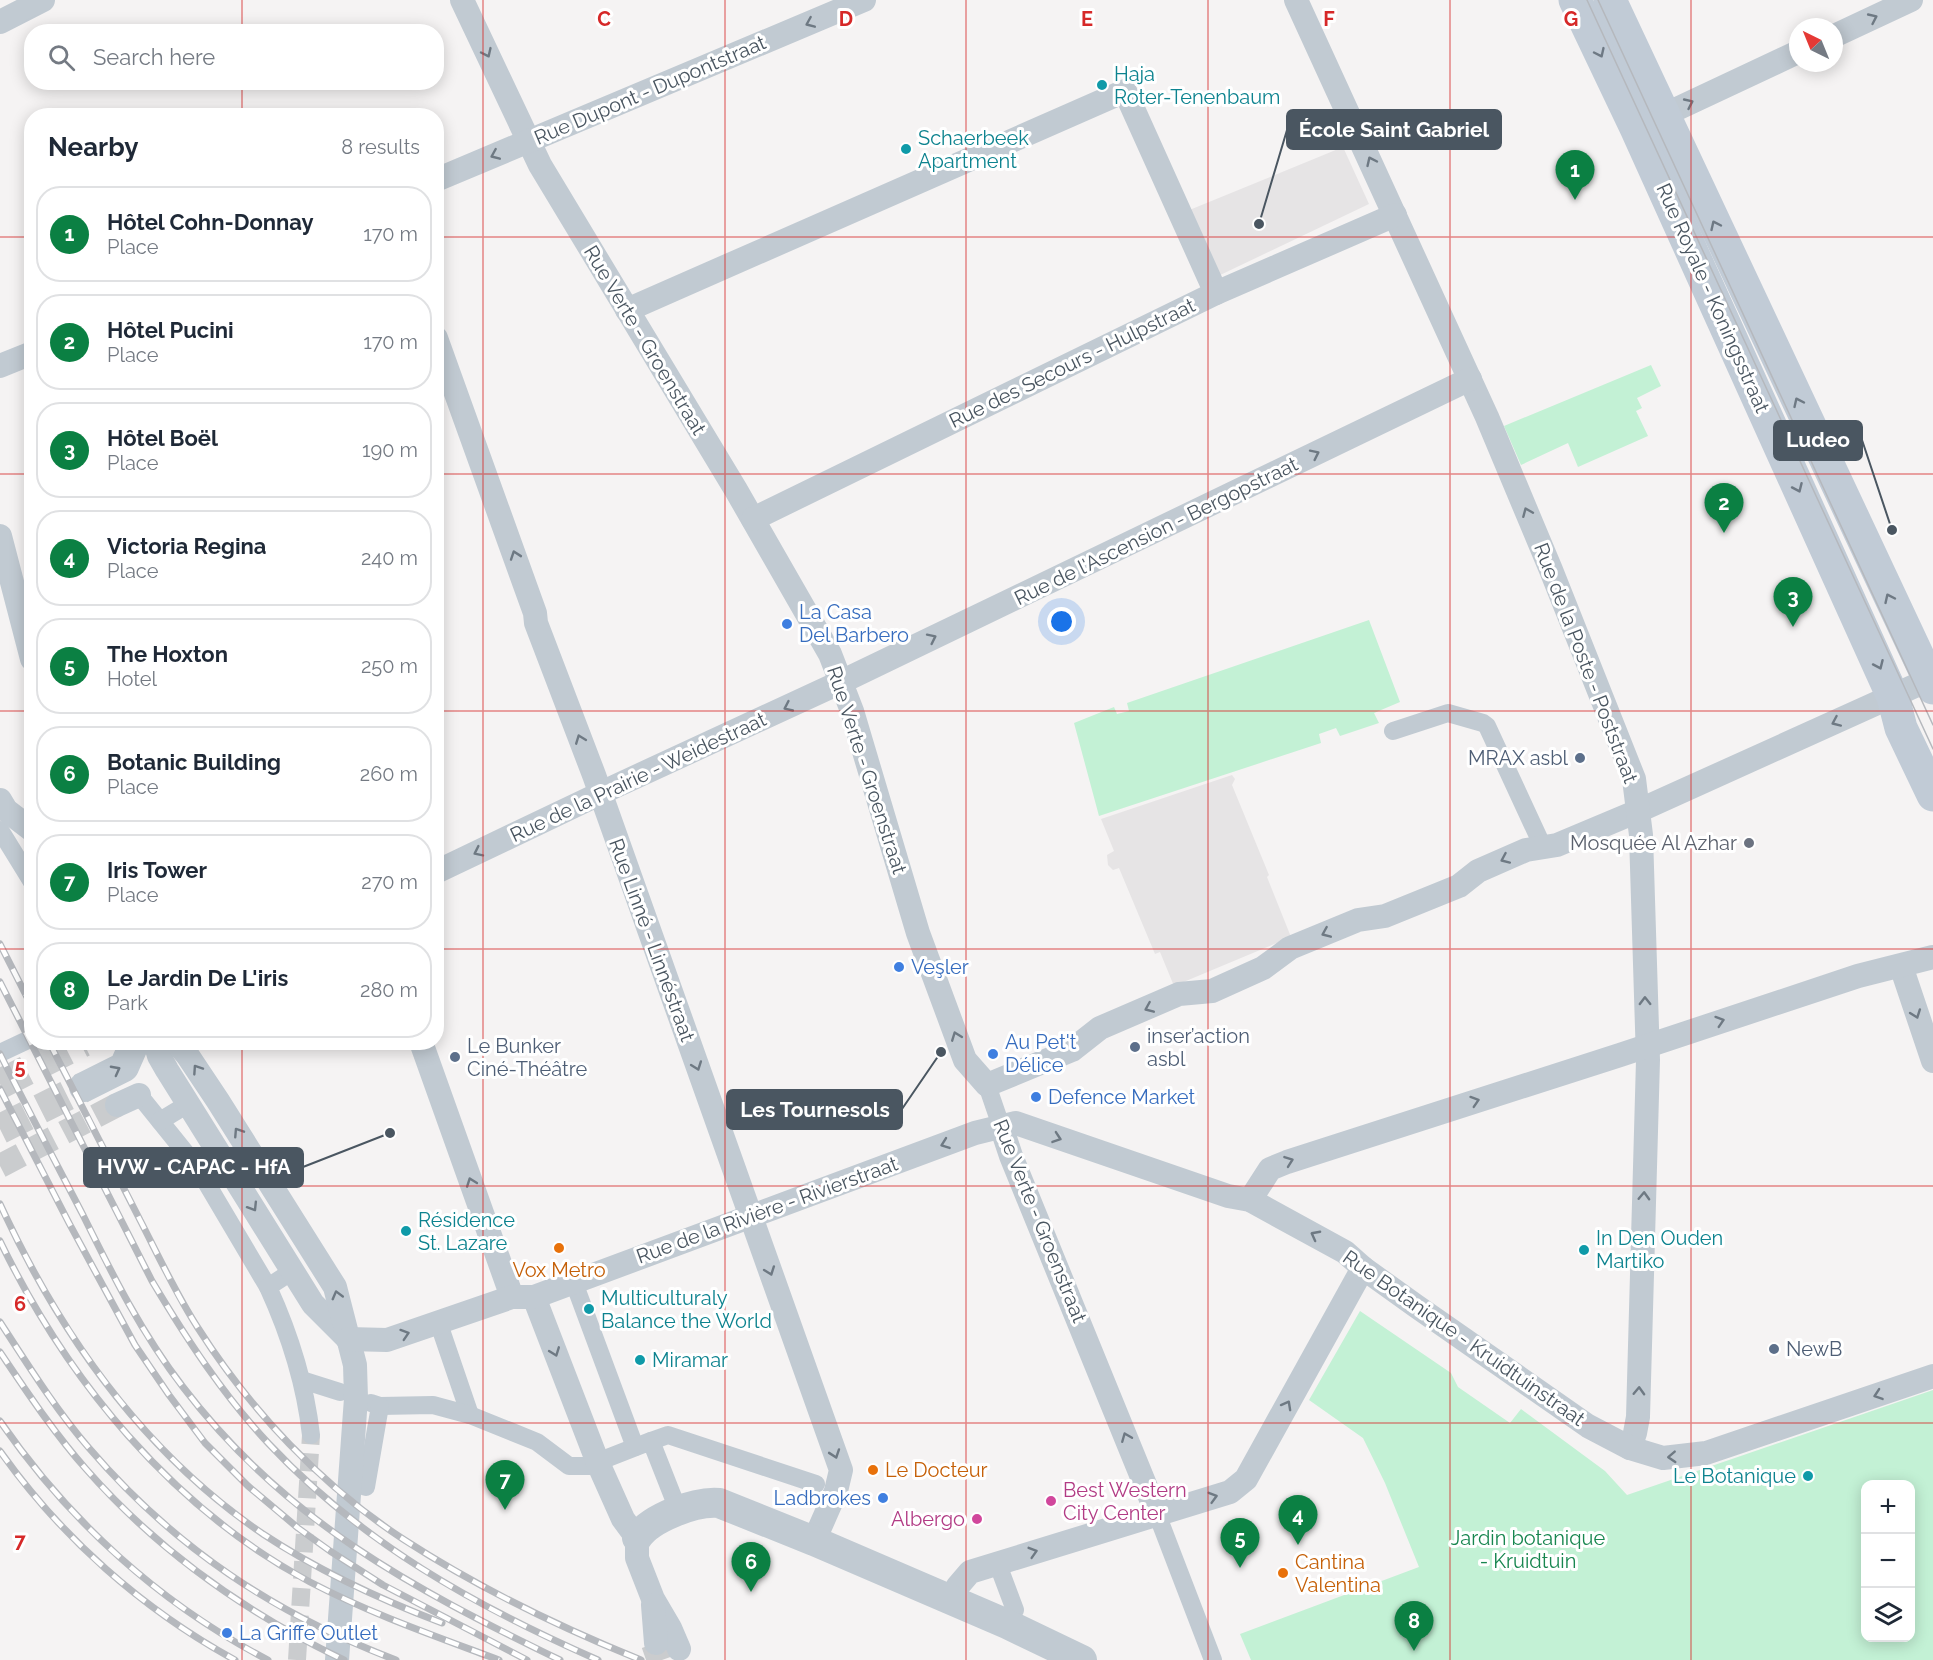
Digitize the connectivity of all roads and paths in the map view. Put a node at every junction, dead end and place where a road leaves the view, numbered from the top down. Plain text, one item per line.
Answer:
1 (43, 0) edge
2 (462, 0) edge
3 (864, 0) edge
4 (1296, 0) edge
5 (1575, 0) edge
6 (1610, 0) edge
7 (1911, 0) edge
8 (0, 22) edge
9 (1843, 32) edge
10 (1789, 56) edge
11 (1650, 122) junction
12 (529, 141) junction
13 (444, 177) edge
14 (1395, 214) junction
15 (1216, 292) junction
16 (627, 310) junction
17 (24, 356) edge
18 (444, 360) edge
19 (0, 366) edge
20 (1470, 379) junction
21 (753, 519) junction
22 (0, 536) edge
23 (24, 628) edge
24 (841, 682) junction
25 (1930, 684) edge
26 (1893, 697) junction
27 (1393, 731) dead end
28 (600, 794) junction
29 (1933, 795) edge
30 (0, 800) edge
31 (1638, 811) junction
32 (24, 825) edge
33 (0, 830) edge
34 (1543, 847) junction
35 (444, 868) edge
36 (24, 869) edge
37 (1933, 957) edge
38 (1901, 966) junction
39 (24, 1042) edge
40 (1647, 1046) junction
41 (131, 1050) edge
42 (157, 1050) edge
43 (183, 1050) edge
44 (424, 1050) edge
45 (0, 1053) edge
46 (1933, 1061) edge
47 (987, 1084) junction
48 (84, 1087) tunnel mouth
49 (139, 1095) joint
50 (117, 1105) tunnel mouth
51 (183, 1107) dead end
52 (160, 1121) junction
53 (1001, 1126) junction
54 (1250, 1200) junction
55 (751, 1215) junction
56 (1363, 1268) junction
57 (288, 1274) dead end
58 (268, 1287) junction
59 (576, 1288) dead end
60 (523, 1297) junction
61 (441, 1330) dead end
62 (348, 1339) junction
63 (1933, 1376) edge
64 (302, 1380) junction
65 (340, 1392) dead end
66 (471, 1415) junction
67 (311, 1435) tunnel mouth
68 (643, 1444) junction
69 (1630, 1448) junction
70 (816, 1484) dead end
71 (366, 1487) dead end
72 (673, 1497) dead end
73 (1156, 1514) junction
74 (637, 1538) junction
75 (814, 1541) junction
76 (1000, 1570) dead end
77 (951, 1599) junction
78 (1015, 1610) dead end
79 (668, 1646) tunnel mouth
80 (337, 1660) edge
81 (1082, 1660) edge
82 (1213, 1660) edge

1 - 8 street
2 -> 12 street, Rue Verte - Groenstraat
3 -> 12 street, Rue Dupont - Dupontstraat
14 -> 4 street, Rue de la Poste - Poststraat
5 -> 11 main road, Rue Royale - Koningsstraat
6 - 11 main road, Rue Royale - Koningsstraat
9 -> 7 street
11 -> 10 street
25 -> 11 main road, Rue Royale - Koningsstraat
11 -> 26 main road, Rue Royale - Koningsstraat
12 -> 13 street, Rue Dupont - Dupontstraat
12 - 16 street, Rue Verte - Groenstraat
14 - 15 street, Rue des Secours - Hulpstraat
14 - 20 street, Rue de la Poste - Poststraat
15 - 16 street
15 - 21 street, Rue des Secours - Hulpstraat
16 - 21 street, Rue Verte - Groenstraat
17 - 19 street
28 -> 18 street, Rue Linné - Linnéstraat
24 -> 20 street, Rue de l'Ascension - Bergopstraat
31 -> 20 street, Rue de la Poste - Poststraat
21 - 24 street, Rue Verte - Groenstraat
22 - 23 street
24 -> 28 street, Rue de la Prairie - Weidestraat
47 -> 24 street, Rue Verte - Groenstraat
25 - 26 street
26 - 29 main road, Rue Royale - Koningsstraat
26 -> 31 street
27 - 34 street
28 -> 35 street, Rue de la Prairie - Weidestraat
28 -> 55 street, Rue Linné - Linnéstraat
30 - 32 street
31 - 34 street
40 -> 31 street, Rue de la Poste - Poststraat
33 - 36 street
34 -> 47 street
37 - 38 street
40 -> 38 street
38 -> 46 street
39 - 45 street
54 -> 40 street
69 -> 40 street, Rue de la Poste - Poststraat
48 -> 41 street
42 -> 62 street
62 -> 43 street
60 -> 44 street
47 - 53 street, Rue Verte - Groenstraat
49 - 50 street
49 - 52 street
51 - 52 street
52 - 58 street
53 -> 54 street, Rue Botanique - Kruidtuinstraat
53 -> 55 street, Rue de la Rivière - Rivierstraat
73 -> 53 street, Rue Verte - Groenstraat
56 -> 54 street, Rue Botanique - Kruidtuinstraat
55 - 60 street, Rue de la Rivière - Rivierstraat
55 -> 75 street, Rue Linné - Linnéstraat
56 - 69 street, Rue Botanique - Kruidtuinstraat
73 -> 56 street
57 - 58 street
58 - 64 street
59 - 68 street
62 -> 60 street, Rue de la Rivière - Rivierstraat
60 -> 74 street
61 - 66 street
62 - 80 street
63 -> 69 street, Rue Botanique - Kruidtuinstraat
64 - 65 street
64 - 67 street
66 - 68 street
66 - 71 street
68 - 70 street
68 - 72 street
77 -> 73 street
73 - 82 street
74 - 75 street
74 - 79 street
75 - 77 street
76 - 78 street
77 - 81 street

